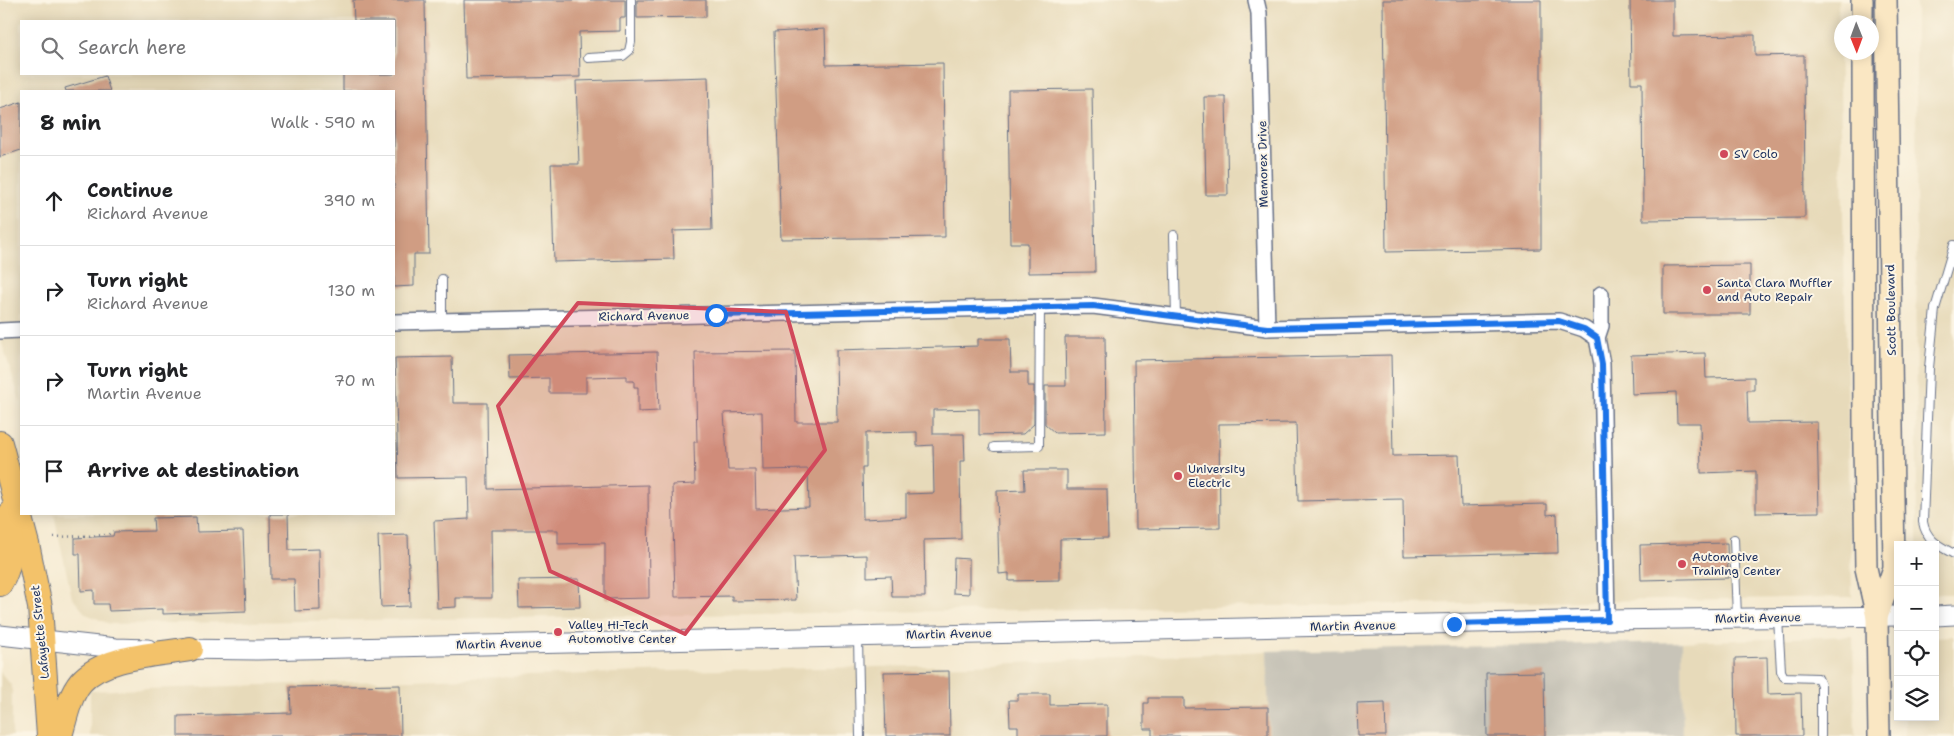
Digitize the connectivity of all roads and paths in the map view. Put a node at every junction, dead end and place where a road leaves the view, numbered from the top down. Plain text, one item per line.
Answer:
1 (631, 0) edge
2 (1256, 0) edge
3 (1886, 9) edge
4 (588, 58) dead end
5 (1862, 60) edge
6 (1174, 235) dead end
7 (1954, 245) edge
8 (442, 279) dead end
9 (1601, 294) dead end
10 (1040, 308) junction
11 (1176, 316) junction
12 (442, 321) junction
13 (395, 322) edge
14 (1267, 328) junction
15 (20, 330) edge
16 (0, 331) edge
17 (1597, 338) junction
18 (994, 447) dead end
19 (3, 453) edge
20 (113, 531) dead end
21 (54, 537) dead end
22 (1734, 539) dead end
23 (1954, 554) edge
24 (0, 584) edge
25 (1954, 615) edge
26 (1888, 616) edge
27 (1939, 616) edge
28 (1778, 618) junction
29 (1737, 619) junction
30 (1607, 620) junction
31 (0, 635) edge
32 (858, 636) junction
33 (42, 640) junction
34 (190, 650) junction
35 (49, 736) edge
36 (60, 736) edge
37 (860, 736) edge
38 (1821, 736) edge
39 (1879, 736) edge

1 - 4 lane
2 - 14 street, Memorex Drive
3 - 26 main road, Scott Boulevard
5 - 26 main road, Scott Boulevard
6 - 11 lane
7 - 23 lane
8 - 12 lane
9 - 17 street
10 - 11 street, Richard Avenue
10 - 12 street, Richard Avenue
10 - 18 lane
11 - 14 street, Richard Avenue
12 - 13 street, Richard Avenue
14 - 17 street, Richard Avenue
15 - 16 street
17 - 30 street
19 - 24 main road
19 - 33 main road, Lafayette Street
20 - 21 path
22 - 29 lane
25 - 27 street
26 - 28 street, Martin Avenue
26 - 39 main road, Scott Boulevard
28 - 29 street, Martin Avenue
28 - 38 lane
29 - 30 street, Martin Avenue
30 - 32 street, Martin Avenue
31 - 33 street, Martin Avenue
32 - 34 street, Martin Avenue
32 - 37 lane
33 - 34 street, Martin Avenue
33 - 35 main road, Lafayette Street
34 - 36 main road

